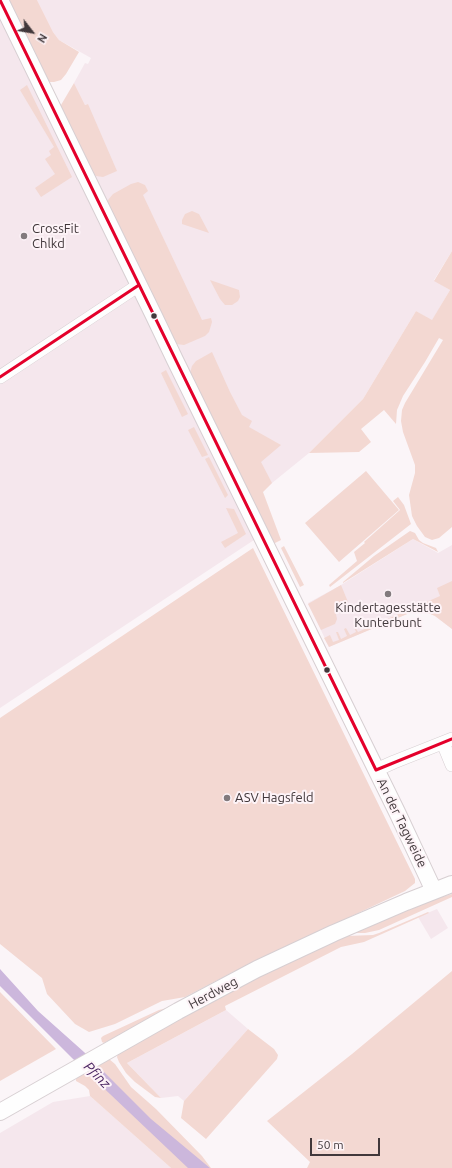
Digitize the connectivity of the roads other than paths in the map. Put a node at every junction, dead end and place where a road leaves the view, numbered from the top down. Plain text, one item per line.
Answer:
1 (0, 0) edge
2 (139, 285) junction
3 (0, 377) edge
4 (447, 741) edge
5 (452, 765) edge
6 (376, 770) junction
7 (452, 884) edge
8 (434, 891) junction
9 (0, 1112) edge

1 - 2 main road, An der Tagweide
2 - 3 street
2 - 6 main road, An der Tagweide
4 - 5 street
4 - 6 street
6 - 8 main road, An der Tagweide
7 - 8 main road, Herdweg
8 - 9 main road, Herdweg

